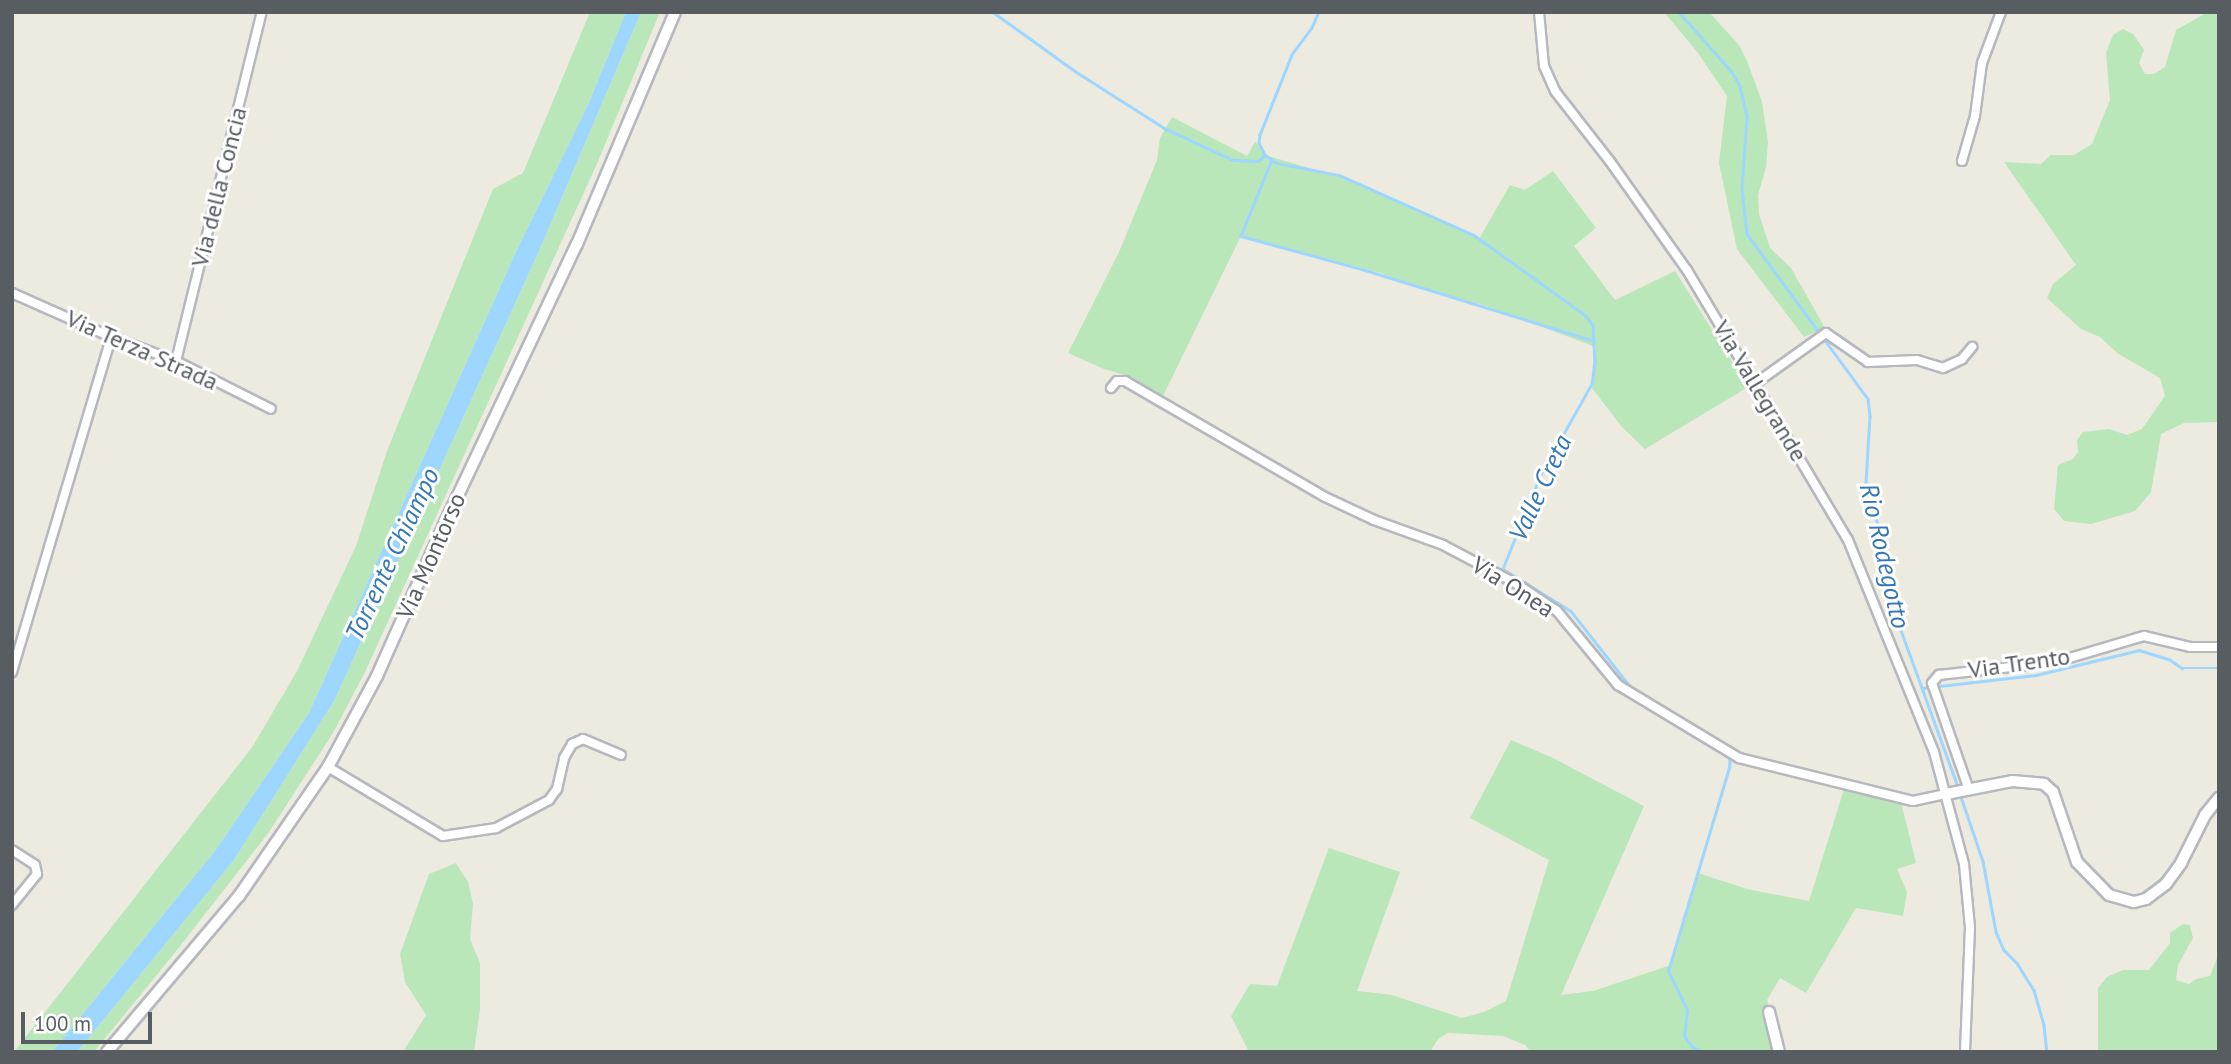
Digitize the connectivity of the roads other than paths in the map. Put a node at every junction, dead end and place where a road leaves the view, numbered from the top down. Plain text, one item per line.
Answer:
1 (262, 12) edge
2 (676, 12) edge
3 (1539, 12) edge
4 (2001, 12) edge
5 (1962, 161) dead end
6 (12, 293) edge
7 (111, 337) junction
8 (1972, 347) dead end
9 (176, 361) junction
10 (1756, 383) junction
11 (1111, 388) dead end
12 (271, 410) dead end
13 (2219, 646) edge
14 (12, 672) edge
15 (621, 755) dead end
16 (328, 767) junction
17 (1967, 790) junction
18 (1949, 793) junction
19 (2219, 798) edge
20 (12, 850) edge
21 (12, 905) edge
22 (1769, 1012) dead end
23 (107, 1052) edge
24 (1779, 1052) edge
25 (1965, 1052) edge

1 - 9 street, Via della Concia
2 - 16 main road, Via Montorso
3 - 10 street, Via Vallegrande
4 - 5 street
6 - 7 street, Via Terza Strada
7 - 9 street, Via Terza Strada
7 - 14 street
8 - 10 street
9 - 12 street, Via Terza Strada
10 - 18 street, Via Vallegrande
11 - 18 street, Via Onea
13 - 17 street, Via Trento
15 - 16 street
16 - 23 main road, Via Montorso
17 - 18 street
17 - 19 street
18 - 25 street, Via Vallegrande
20 - 21 street
22 - 24 street

